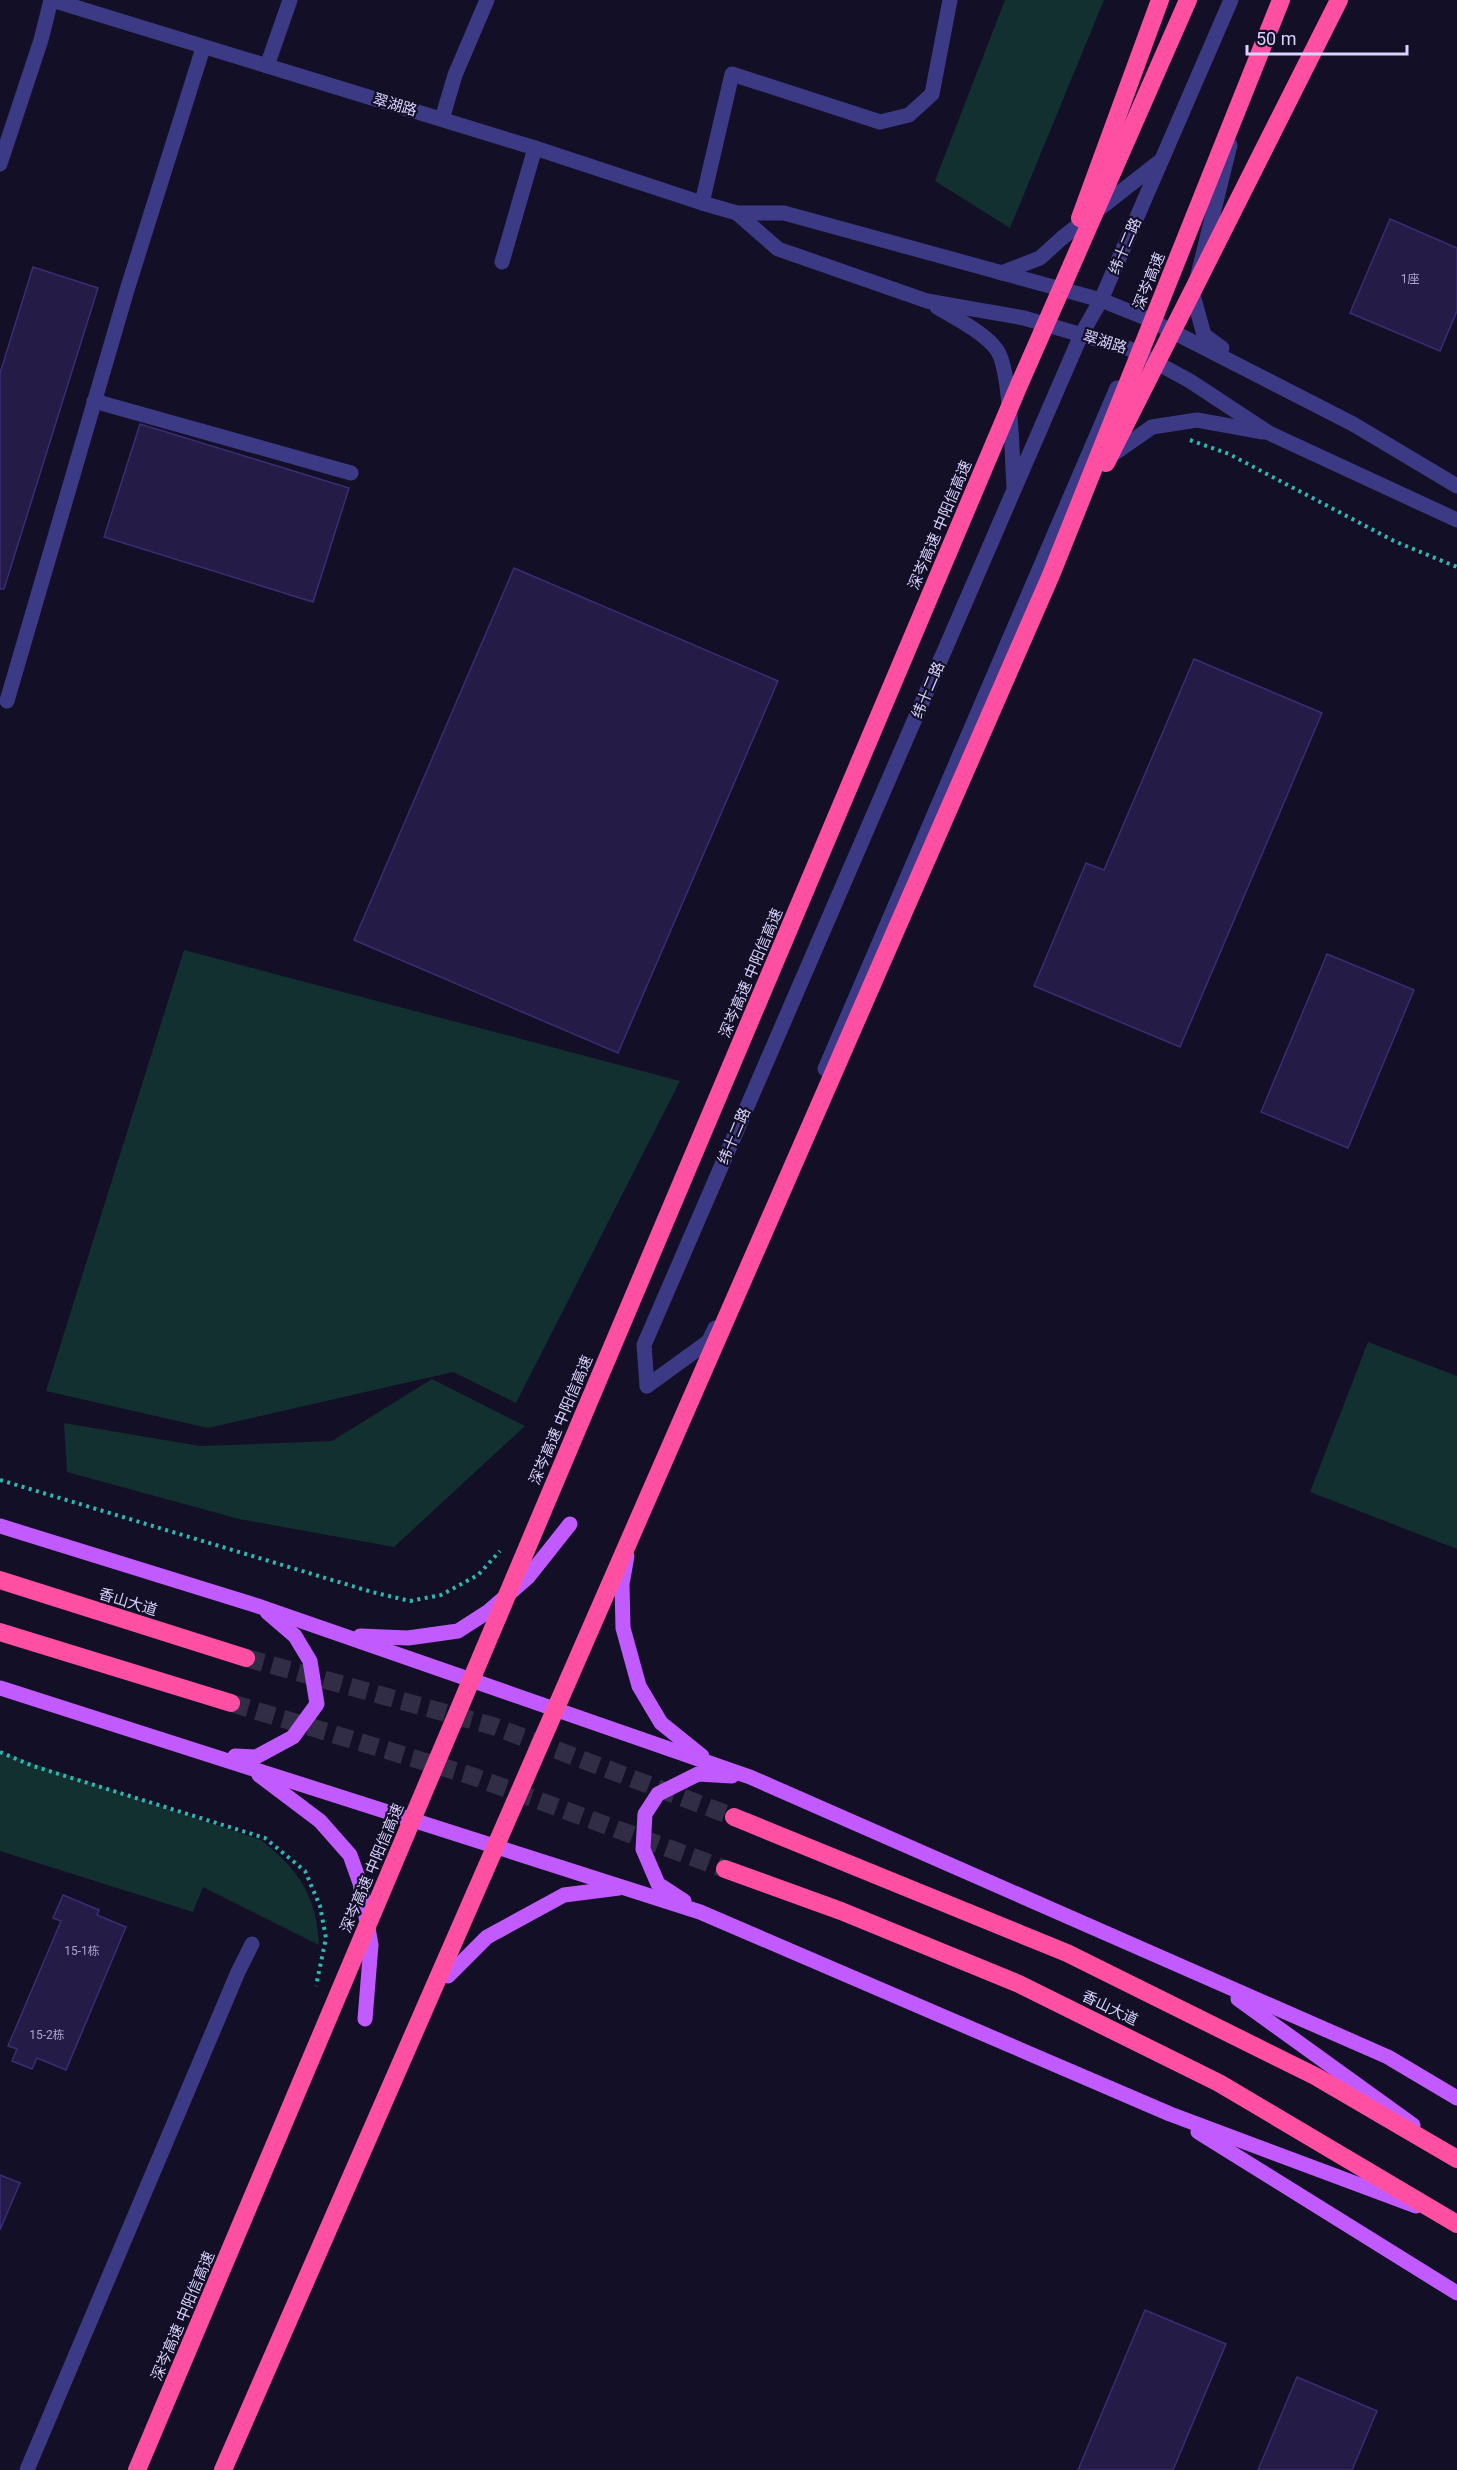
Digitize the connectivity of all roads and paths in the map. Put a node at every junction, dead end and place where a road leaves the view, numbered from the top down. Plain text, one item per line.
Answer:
1 (290, 0) edge
2 (487, 0) edge
3 (950, 0) edge
4 (1160, 0) edge
5 (1188, 0) edge
6 (1231, 0) edge
7 (1282, 0) edge
8 (1339, 0) edge
9 (59, 1) edge
10 (203, 48) junction
11 (267, 66) junction
12 (1243, 93) junction
13 (442, 119) junction
14 (535, 148) junction
15 (1162, 160) junction
16 (0, 164) edge
17 (702, 203) junction
18 (736, 213) junction
19 (502, 262) dead end
20 (1001, 273) junction
21 (1101, 300) junction
22 (927, 301) junction
23 (1146, 318) junction
24 (1081, 335) junction
25 (1133, 350) junction
26 (1264, 378) junction
27 (1019, 385) junction
28 (94, 401) junction
29 (1269, 433) junction
30 (1186, 439) dead end
31 (351, 473) dead end
32 (1075, 486) junction
33 (1457, 486) edge
34 (1014, 491) junction
35 (1457, 520) edge
36 (1457, 567) edge
37 (1050, 575) junction
38 (7, 701) dead end
39 (0, 1480) edge
40 (635, 1516) dead end
41 (570, 1524) dead end
42 (0, 1526) edge
43 (500, 1551) dead end
44 (0, 1581) edge
45 (261, 1607) junction
46 (0, 1632) edge
47 (344, 1635) junction
48 (246, 1658) tunnel mouth
49 (0, 1688) edge
50 (231, 1703) tunnel mouth
51 (0, 1752) edge
52 (214, 1755) junction
53 (712, 1763) junction
54 (244, 1765) junction
55 (750, 1777) junction
56 (734, 1817) tunnel mouth
57 (725, 1869) tunnel mouth
58 (624, 1887) junction
59 (700, 1912) junction
60 (252, 1944) dead end
61 (448, 1976) dead end
62 (1213, 1981) junction
63 (316, 1986) dead end
64 (365, 2019) dead end
65 (1457, 2098) edge
66 (1170, 2114) junction
67 (1457, 2158) edge
68 (1451, 2220) edge
69 (1457, 2293) edge
70 (27, 2470) edge
71 (137, 2470) edge
72 (223, 2470) edge

1 - 11 street
2 - 13 street
3 - 17 street
4 - 27 highway
5 - 27 highway
6 - 15 street, 纬十二路
7 - 12 street
7 - 37 highway, 深岑高速
8 - 37 highway
9 - 10 street, 翠湖路
9 - 16 street
10 - 11 street, 翠湖路
10 - 28 street
11 - 13 street, 翠湖路
12 - 23 street
12 - 26 street
13 - 14 street, 翠湖路
14 - 17 street, 翠湖路
14 - 19 street
15 - 20 street
15 - 21 street, 纬十二路
17 - 18 street, 翠湖路
18 - 20 street, 翠湖路
18 - 22 street, 翠湖路
20 - 21 street, 翠湖路
21 - 23 street, 翠湖路
21 - 24 street, 纬十二路
22 - 24 street, 翠湖路
22 - 34 street
23 - 25 street
23 - 26 street, 翠湖路
24 - 25 street, 翠湖路
24 - 34 street, 纬十二路
25 - 29 street, 翠湖路
25 - 32 street
26 - 33 street, 翠湖路
27 - 71 highway, 深岑高速 中阳信高速
28 - 31 street
28 - 38 street
29 - 32 street
29 - 35 street, 翠湖路
30 - 36 path
32 - 34 street, 纬十二路
37 - 72 highway
39 - 43 path
40 - 53 main road
41 - 47 main road
42 - 45 main road
44 - 48 highway, 香山大道
45 - 47 main road
45 - 52 main road
46 - 50 highway
47 - 53 main road
49 - 52 main road
51 - 63 path
52 - 54 main road
53 - 55 main road
54 - 58 main road
54 - 64 main road
55 - 59 main road
55 - 62 main road
56 - 67 highway, 香山大道
57 - 68 highway, 香山大道
58 - 59 main road
58 - 61 main road
59 - 66 main road
60 - 70 street
62 - 65 main road
62 - 67 main road
66 - 68 main road
66 - 69 main road

